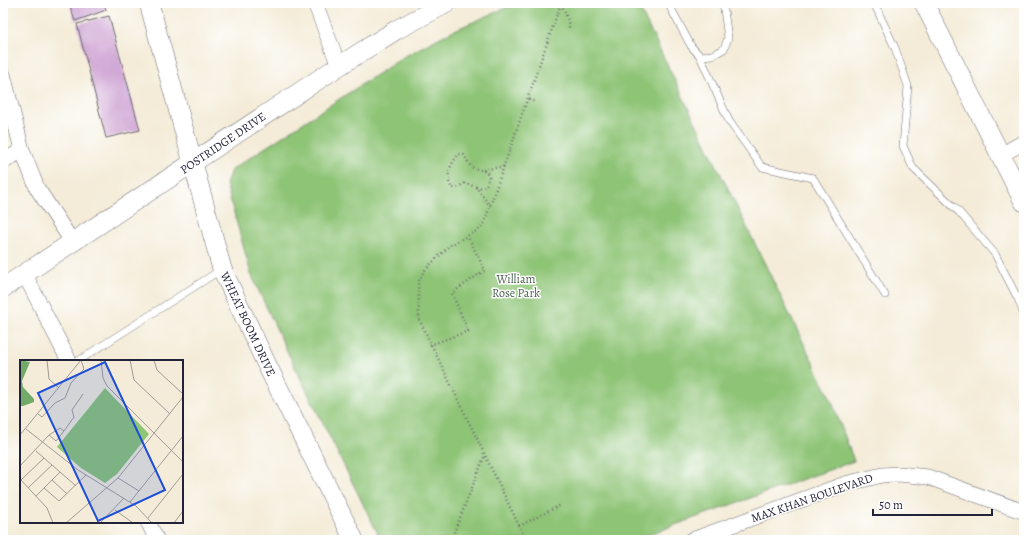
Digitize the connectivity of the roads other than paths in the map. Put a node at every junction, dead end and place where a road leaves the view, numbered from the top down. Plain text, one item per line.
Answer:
1 (149, 3) edge
2 (315, 3) edge
3 (447, 3) edge
4 (668, 3) edge
5 (723, 3) edge
6 (874, 3) edge
7 (924, 3) edge
8 (700, 56) junction
9 (339, 66) junction
10 (3, 74) edge
11 (1024, 142) edge
12 (22, 150) junction
13 (1001, 155) junction
14 (3, 162) edge
15 (193, 164) junction
16 (1024, 202) edge
17 (73, 243) junction
18 (222, 269) junction
19 (25, 275) junction
20 (3, 288) edge
21 (885, 296) dead end
22 (1024, 315) edge
23 (68, 360) edge
24 (80, 360) edge
25 (1024, 512) edge
26 (148, 523) edge
27 (157, 540) edge
28 (354, 540) edge
29 (692, 540) edge

1 - 15 street, WHEAT BOOM DRIVE
2 - 9 street
3 - 9 street, POSTRIDGE DRIVE
4 - 8 lane
5 - 8 lane
6 - 22 lane
7 - 13 street
8 - 21 lane
9 - 15 street, POSTRIDGE DRIVE
10 - 12 street
11 - 13 street
12 - 14 street
12 - 17 street
13 - 16 street
15 - 17 street, POSTRIDGE DRIVE
15 - 18 street, WHEAT BOOM DRIVE
17 - 19 street, POSTRIDGE DRIVE
18 - 24 lane
18 - 28 street, WHEAT BOOM DRIVE
19 - 20 street, POSTRIDGE DRIVE
19 - 23 street
25 - 29 street, MAX KHAN BOULEVARD
26 - 27 street

